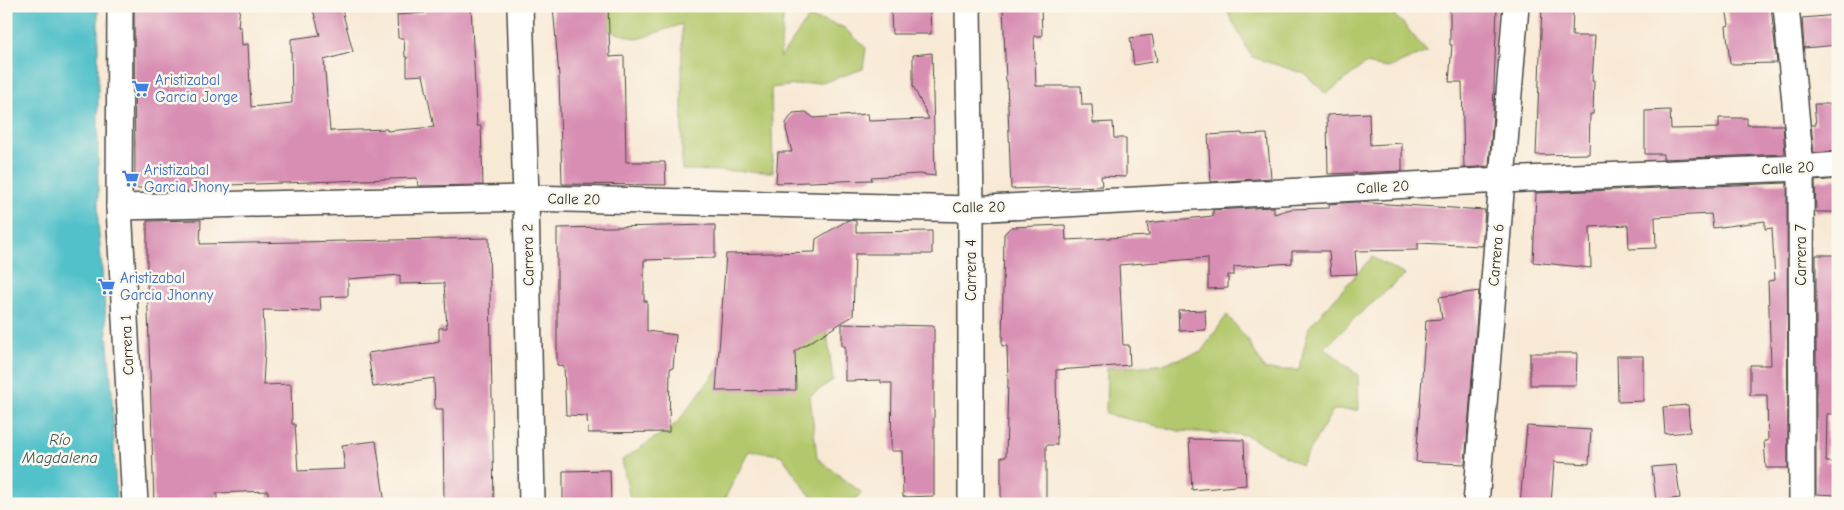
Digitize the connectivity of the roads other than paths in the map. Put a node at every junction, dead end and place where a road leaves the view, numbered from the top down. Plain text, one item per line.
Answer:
1 (120, 6) edge
2 (520, 6) edge
3 (968, 6) edge
4 (1516, 6) edge
5 (1786, 6) edge
6 (1838, 165) edge
7 (1801, 168) junction
8 (1502, 180) junction
9 (526, 198) junction
10 (119, 207) junction
11 (971, 209) junction
12 (135, 504) edge
13 (532, 504) edge
14 (971, 504) edge
15 (1476, 504) edge
16 (1802, 504) edge

1 - 10 street, Carrera 1
2 - 9 street, Carrera 2
3 - 11 street, Carrera 4
4 - 8 street, Carrera 6
5 - 7 street, Carrera 7
6 - 7 street, Calle 20
7 - 8 street, Calle 20
7 - 16 street, Carrera 7
8 - 11 street, Calle 20
8 - 15 street, Carrera 6
9 - 10 street, Calle 20
9 - 11 street, Calle 20
9 - 13 street, Carrera 2
10 - 12 street, Carrera 1
11 - 14 street, Carrera 4

